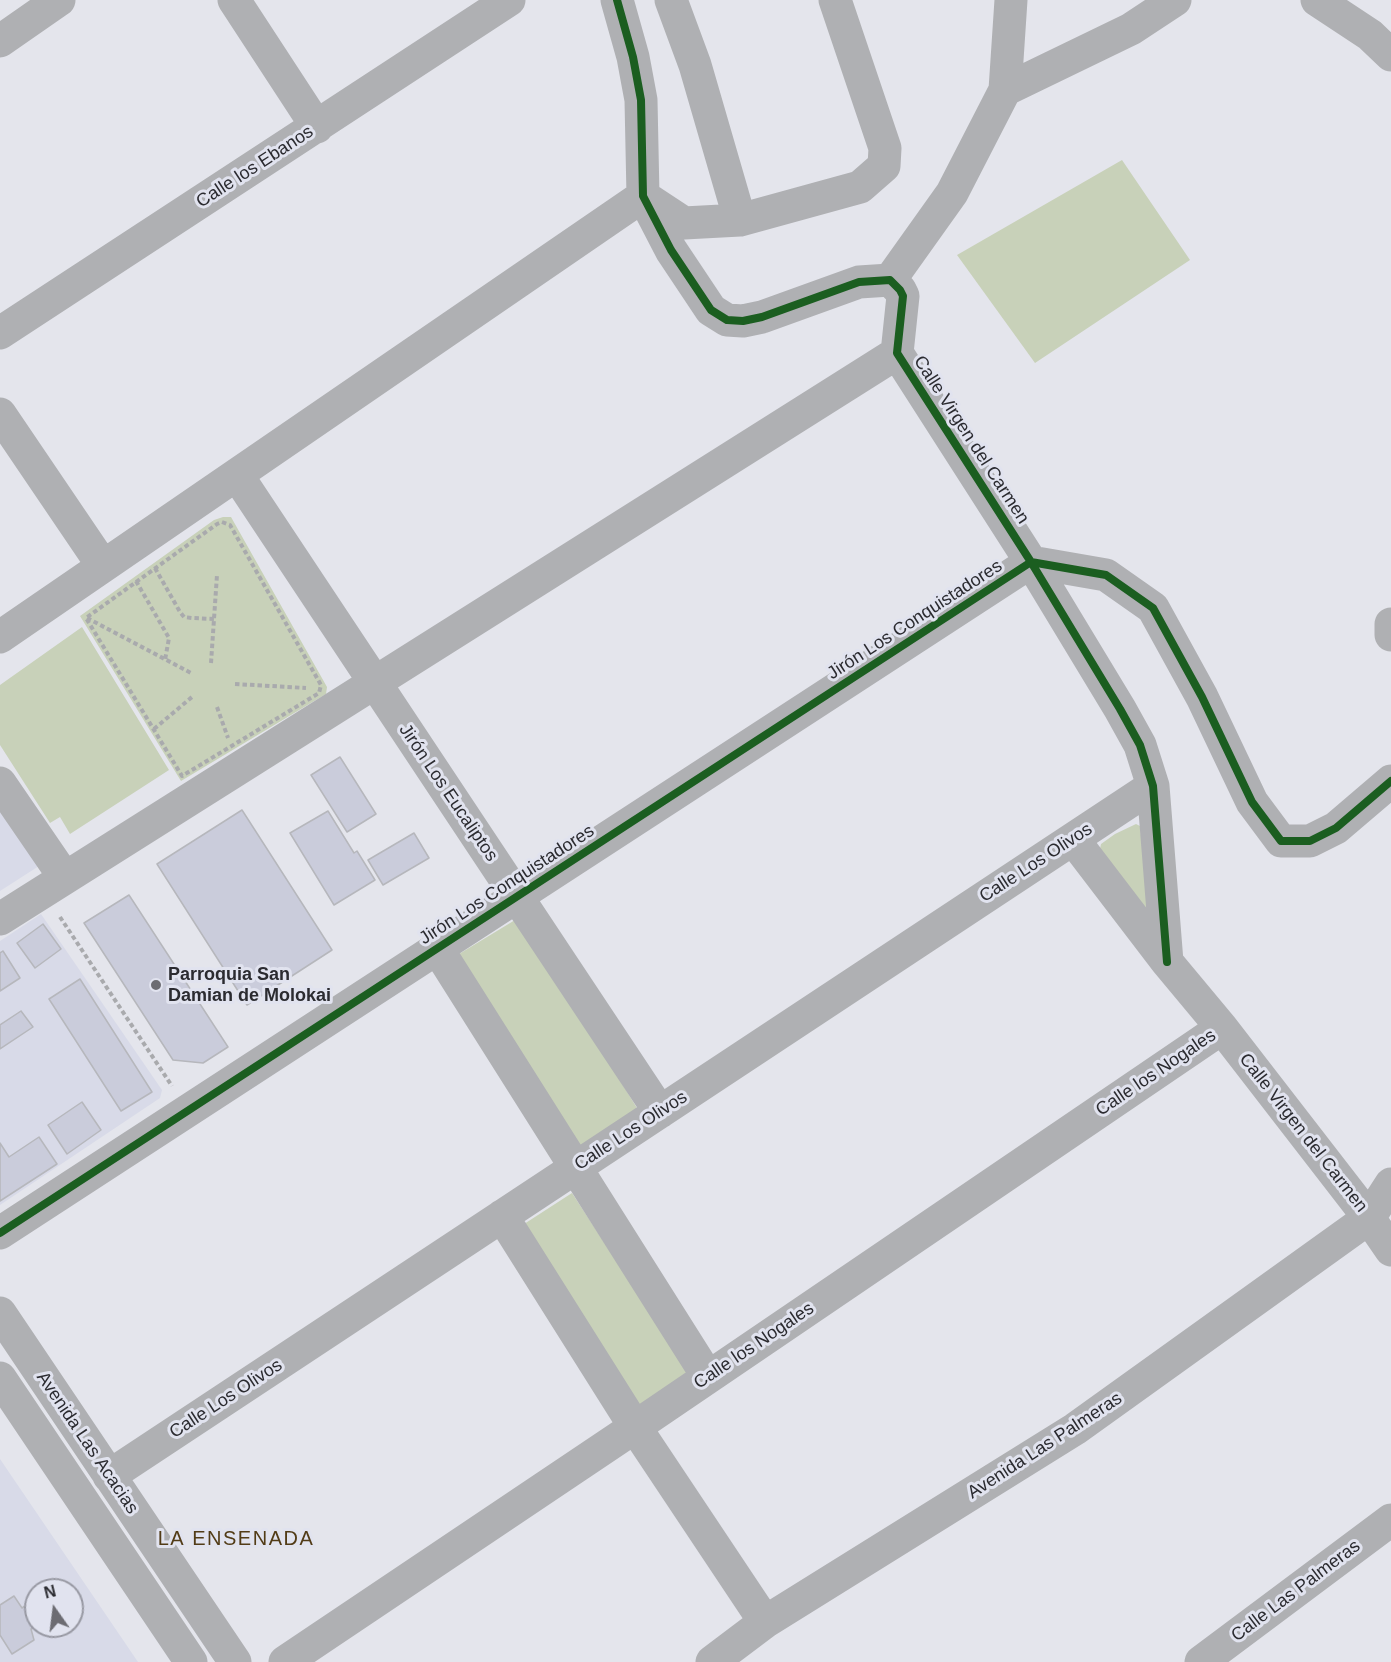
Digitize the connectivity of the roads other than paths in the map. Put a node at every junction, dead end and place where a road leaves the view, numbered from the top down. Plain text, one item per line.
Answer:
1 (59, 0) edge
2 (234, 0) edge
3 (508, 0) edge
4 (617, 0) edge
5 (671, 0) edge
6 (835, 0) edge
7 (1011, 0) edge
8 (1175, 0) edge
9 (1317, 0) edge
10 (0, 41) edge
11 (1391, 55) edge
12 (1005, 90) junction
13 (317, 126) junction
14 (644, 196) junction
15 (741, 220) junction
16 (890, 280) junction
17 (0, 333) edge
18 (897, 353) junction
19 (0, 414) edge
20 (237, 475) junction
21 (130, 558) junction
22 (1031, 562) junction
23 (1391, 624) edge
24 (1391, 635) edge
25 (0, 637) edge
26 (375, 682) junction
27 (1391, 782) edge
28 (0, 783) edge
29 (1153, 786) junction
30 (1073, 839) junction
31 (54, 885) junction
32 (517, 897) junction
33 (0, 919) edge
34 (437, 948) junction
35 (1167, 962) junction
36 (1222, 1028) junction
37 (660, 1112) junction
38 (576, 1167) junction
39 (1391, 1184) edge
40 (502, 1216) junction
41 (0, 1233) edge
42 (1384, 1237) edge
43 (0, 1313) edge
44 (708, 1377) junction
45 (0, 1378) edge
46 (635, 1427) junction
47 (110, 1476) junction
48 (1391, 1520) edge
49 (765, 1622) junction
50 (190, 1662) edge
51 (235, 1662) edge
52 (285, 1662) edge
53 (712, 1662) edge
54 (1201, 1662) edge

1 - 10 street
2 - 13 street
3 - 13 street, Calle los Ebanos
4 - 14 street
5 - 15 street
6 - 15 street
7 - 12 street
8 - 12 street
9 - 11 street
12 - 16 street
13 - 17 street, Calle los Ebanos
14 - 15 street
14 - 16 street
14 - 20 street
16 - 18 street, Calle Virgen del Carmen
18 - 22 street, Calle Virgen del Carmen
18 - 26 street
19 - 21 street
20 - 21 street
20 - 26 street, Jirón Los Eucaliptos
21 - 25 street
22 - 27 street
22 - 29 street, Calle Virgen del Carmen
22 - 32 street, Jirón Los Conquistadores
23 - 24 street
26 - 31 street
26 - 32 street, Jirón Los Eucaliptos
28 - 31 street
29 - 30 street, Calle Los Olivos
29 - 35 street, Calle Virgen del Carmen
30 - 35 street, Calle Virgen del Carmen
30 - 37 street, Calle Los Olivos
31 - 33 street
32 - 34 street, Jirón Los Conquistadores
32 - 37 street, Jirón Los Eucaliptos
34 - 38 street
34 - 41 street, Jirón Los Conquistadores
35 - 36 street, Calle Virgen del Carmen
36 - 42 street, Calle Virgen del Carmen
36 - 44 street, Calle los Nogales
37 - 38 street, Calle Los Olivos
38 - 40 street, Calle Los Olivos
38 - 44 street
39 - 42 street
40 - 46 street
40 - 47 street, Calle Los Olivos
42 - 49 street, Avenida Las Palmeras
43 - 47 street, Avenida Las Acacias
44 - 46 street, Calle los Nogales
45 - 50 street, Avenida Las Acacias
46 - 49 street
46 - 52 street, Calle los Nogales
47 - 51 street, Avenida Las Acacias
48 - 54 street, Calle Las Palmeras
49 - 53 street, Avenida Las Palmeras

